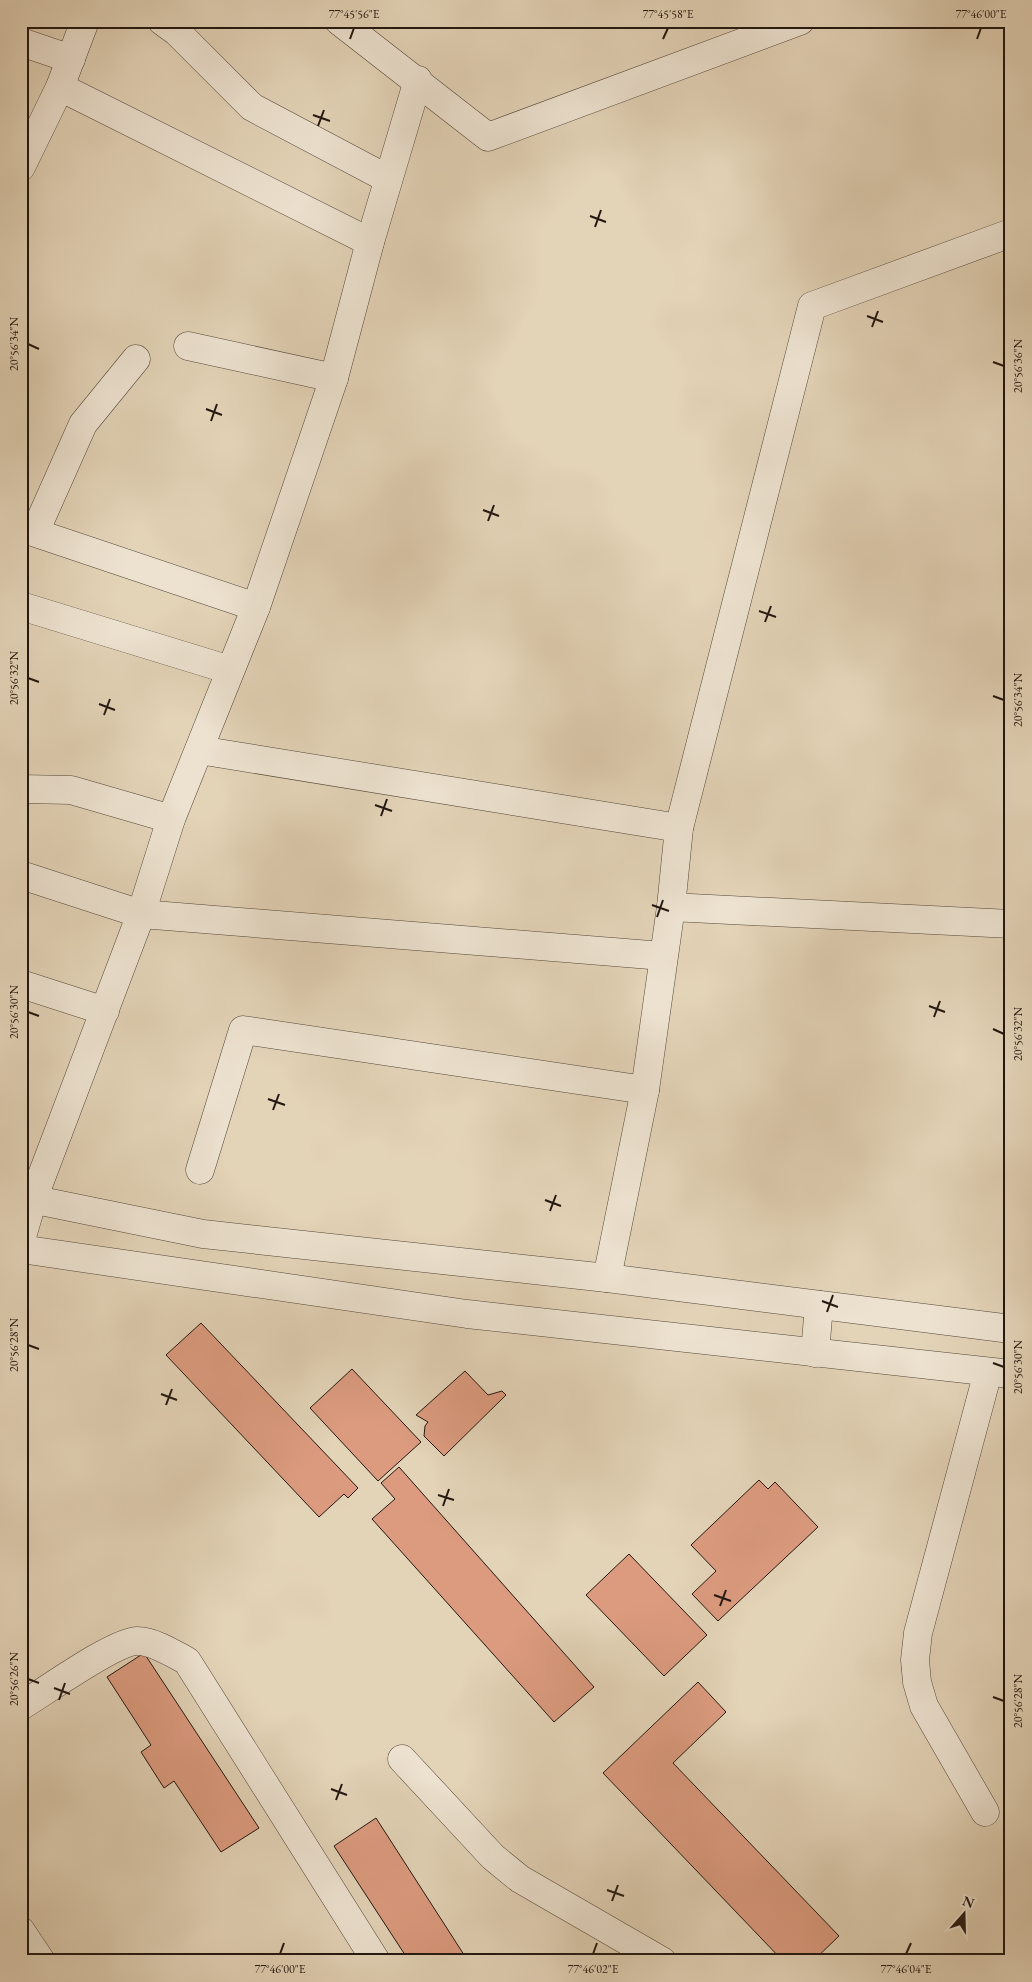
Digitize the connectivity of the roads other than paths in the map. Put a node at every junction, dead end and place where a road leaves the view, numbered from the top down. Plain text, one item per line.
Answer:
1 (85, 21) edge
2 (162, 21) edge
3 (339, 21) edge
4 (800, 21) edge
5 (21, 42) edge
6 (71, 59) junction
7 (418, 80) junction
8 (60, 87) junction
9 (21, 167) edge
10 (388, 179) junction
11 (1011, 233) edge
12 (370, 242) junction
13 (188, 346) dead end
14 (136, 358) dead end
15 (334, 378) junction
16 (28, 530) edge
17 (21, 606) edge
18 (256, 607) junction
19 (230, 670) junction
20 (199, 750) junction
21 (21, 788) edge
22 (171, 819) junction
23 (679, 828) junction
24 (21, 875) edge
25 (670, 907) junction
26 (140, 914) junction
27 (1011, 924) edge
28 (663, 956) junction
29 (21, 984) edge
30 (105, 1012) junction
31 (645, 1090) junction
32 (200, 1170) dead end
33 (27, 1198) edge
34 (21, 1240) edge
35 (21, 1249) edge
36 (607, 1278) junction
37 (819, 1305) junction
38 (1011, 1329) edge
39 (815, 1353) junction
40 (1000, 1373) edge
41 (21, 1706) edge
42 (402, 1759) dead end
43 (985, 1812) dead end
44 (21, 1931) edge
45 (41, 1961) edge
46 (376, 1961) edge
47 (662, 1961) edge

1 - 6 street
2 - 10 street
3 - 7 street
4 - 7 street
5 - 6 street
6 - 8 street
7 - 10 street
8 - 9 street
8 - 12 street
10 - 12 street
11 - 23 street
12 - 15 street
13 - 15 street
14 - 16 street
15 - 18 street
16 - 18 street
17 - 19 street
18 - 19 street
19 - 20 street
20 - 22 street
20 - 23 street
21 - 22 street
22 - 26 street
23 - 25 street
24 - 26 street
25 - 27 street
25 - 28 street
26 - 28 street
26 - 30 street
28 - 31 street
29 - 30 street
30 - 33 street
31 - 32 street
31 - 36 street
33 - 34 street
33 - 36 street
35 - 39 street
36 - 37 street
37 - 38 street
37 - 39 street
39 - 40 street
40 - 43 street
41 - 46 street
42 - 47 street
44 - 45 street

